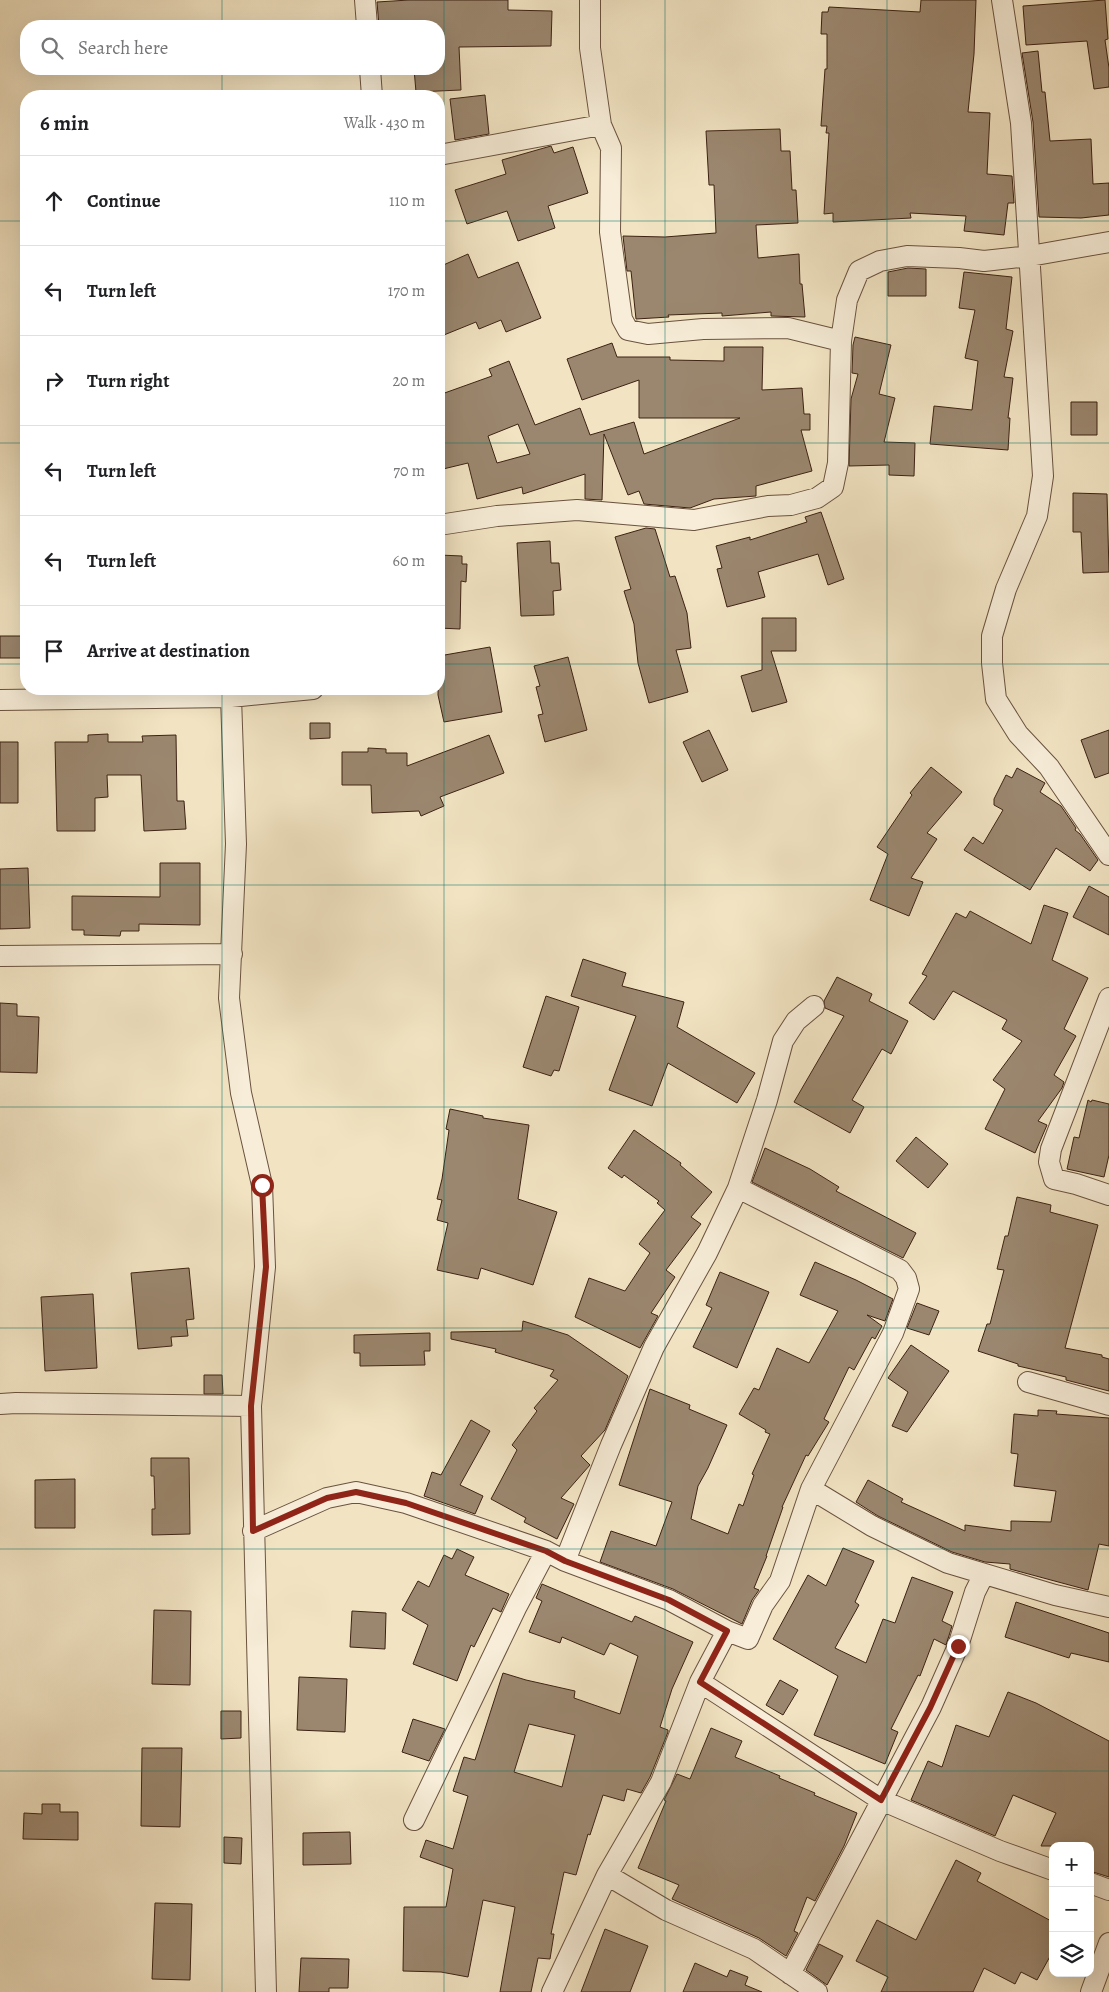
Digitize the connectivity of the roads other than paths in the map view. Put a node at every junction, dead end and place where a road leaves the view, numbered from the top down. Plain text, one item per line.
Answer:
1 (365, 0) edge
2 (590, 0) edge
3 (1002, 0) edge
4 (367, 20) edge
5 (370, 75) edge
6 (372, 90) edge
7 (601, 125) junction
8 (445, 154) edge
9 (1109, 242) edge
10 (1030, 256) junction
11 (841, 341) junction
12 (445, 524) edge
13 (252, 695) edge
14 (231, 697) junction
15 (0, 700) edge
16 (1109, 855) edge
17 (232, 954) junction
18 (0, 956) edge
19 (1109, 998) edge
20 (814, 1006) dead end
21 (738, 1188) junction
22 (1109, 1195) edge
23 (1028, 1382) dead end
24 (0, 1404) edge
25 (1109, 1404) edge
26 (251, 1406) junction
27 (811, 1488) junction
28 (253, 1531) junction
29 (546, 1551) junction
30 (565, 1561) junction
31 (984, 1574) junction
32 (1109, 1607) edge
33 (727, 1631) junction
34 (700, 1682) junction
35 (881, 1800) junction
36 (414, 1820) dead end
37 (1049, 1869) edge
38 (606, 1875) junction
39 (1094, 1884) edge
40 (1109, 1890) edge
41 (1109, 1943) edge
42 (790, 1974) junction
43 (811, 1990) edge
44 (266, 1992) edge
45 (552, 1992) edge
46 (1091, 1992) edge

1 - 4 street
2 - 7 street
3 - 10 street
5 - 6 street
7 - 8 street
7 - 11 street
9 - 10 street
10 - 11 street
10 - 16 street
11 - 12 street
13 - 14 street
14 - 15 street
14 - 17 street
17 - 18 street
17 - 26 street
19 - 22 street
20 - 21 street
21 - 27 street
21 - 30 street
23 - 25 street
24 - 26 street
26 - 28 street
27 - 31 street
27 - 33 street
28 - 29 street
28 - 44 street
29 - 30 street
29 - 36 street
30 - 33 street
31 - 32 street
31 - 35 street
33 - 34 street
34 - 35 street
34 - 38 street
35 - 37 street
35 - 42 street
38 - 42 street
38 - 45 street
39 - 40 street
41 - 46 street
42 - 43 street

